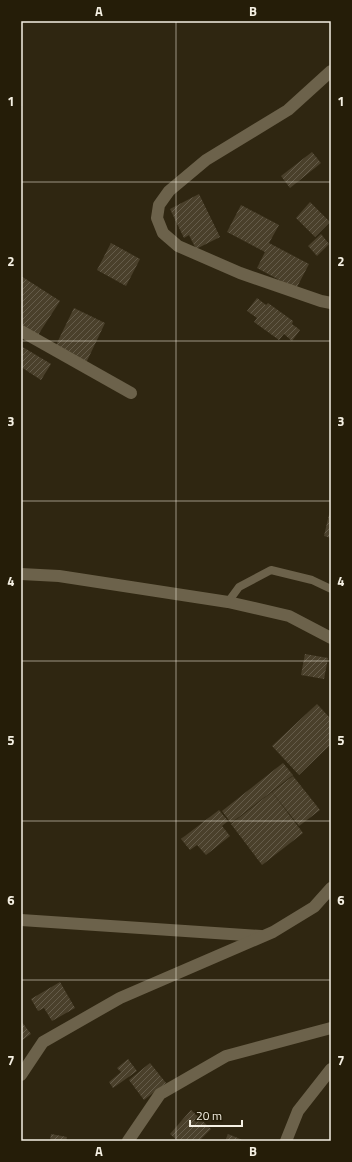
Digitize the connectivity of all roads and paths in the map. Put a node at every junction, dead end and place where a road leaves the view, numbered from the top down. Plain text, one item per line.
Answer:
1 (331, 71) edge
2 (331, 303) edge
3 (21, 331) edge
4 (131, 393) dead end
5 (21, 574) edge
6 (331, 589) edge
7 (228, 602) junction
8 (331, 638) edge
9 (331, 888) edge
10 (21, 920) edge
11 (264, 936) junction
12 (331, 1028) edge
13 (331, 1069) edge
14 (21, 1075) edge
15 (128, 1141) edge
16 (286, 1141) edge

1 - 2 street
3 - 4 street
5 - 7 street
6 - 7 lane
7 - 8 street
9 - 11 street
10 - 11 street
11 - 14 street
12 - 15 street
13 - 16 street

